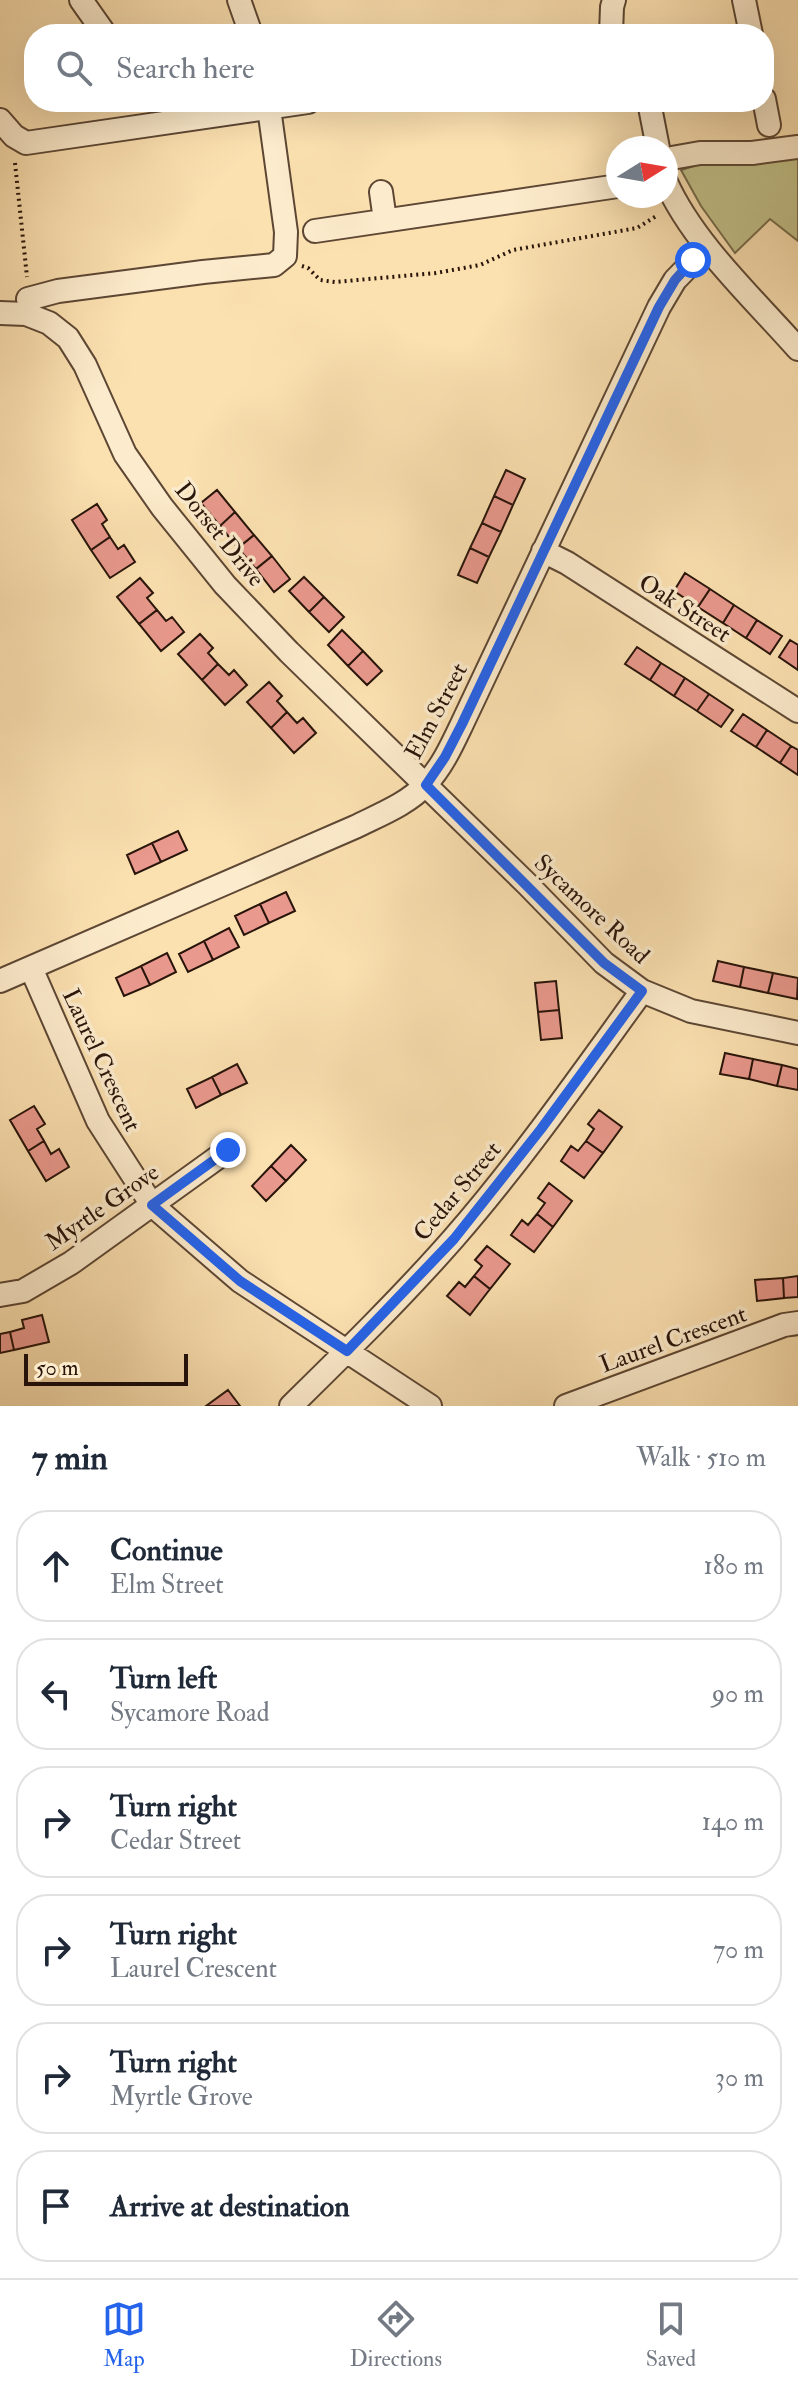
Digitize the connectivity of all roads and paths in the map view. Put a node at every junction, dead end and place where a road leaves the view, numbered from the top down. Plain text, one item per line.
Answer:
1 (81, 0) edge
2 (239, 0) edge
3 (614, 0) edge
4 (744, 0) edge
5 (98, 24) edge
6 (247, 24) edge
7 (611, 24) edge
8 (749, 24) edge
9 (158, 112) edge
10 (231, 112) edge
11 (268, 112) edge
12 (651, 112) edge
13 (766, 112) edge
14 (166, 123) junction
15 (769, 125) dead end
16 (5, 128) edge
17 (656, 136) edge
18 (798, 147) edge
19 (678, 157) edge
20 (606, 188) edge
21 (381, 192) dead end
22 (678, 204) edge
23 (656, 208) edge
24 (385, 220) junction
25 (315, 231) dead end
26 (707, 247) junction
27 (281, 260) junction
28 (28, 299) joint
29 (0, 313) edge
30 (798, 349) edge
31 (543, 551) junction
32 (798, 711) edge
33 (426, 785) junction
34 (31, 968) junction
35 (0, 981) edge
36 (642, 991) junction
37 (798, 1033) edge
38 (228, 1150) dead end
39 (152, 1205) junction
40 (0, 1295) edge
41 (798, 1323) edge
42 (347, 1351) junction
43 (291, 1406) edge
44 (430, 1406) edge
45 (566, 1406) edge

1 - 5 street
2 - 6 street
3 - 7 street
4 - 8 street
9 - 14 street
10 - 14 street
11 - 27 street
12 - 17 street
13 - 15 street
14 - 16 street
16 - 28 path
18 - 19 street
20 - 24 street
21 - 24 street
22 - 26 street
23 - 27 path
24 - 25 street
26 - 30 street
26 - 31 street, Elm Street
27 - 28 street
29 - 33 street, Dorset Drive
31 - 32 street, Oak Street
31 - 33 street, Elm Street
33 - 34 street, Elm Street
33 - 36 street, Sycamore Road
34 - 35 street, Elm Street
34 - 39 street, Laurel Crescent
36 - 37 street, Sycamore Road
36 - 42 street, Cedar Street
38 - 39 street, Myrtle Grove
39 - 40 street, Myrtle Grove
39 - 42 street, Laurel Crescent
41 - 45 street, Laurel Crescent
42 - 43 street, Cedar Street
42 - 44 street, Laurel Crescent

